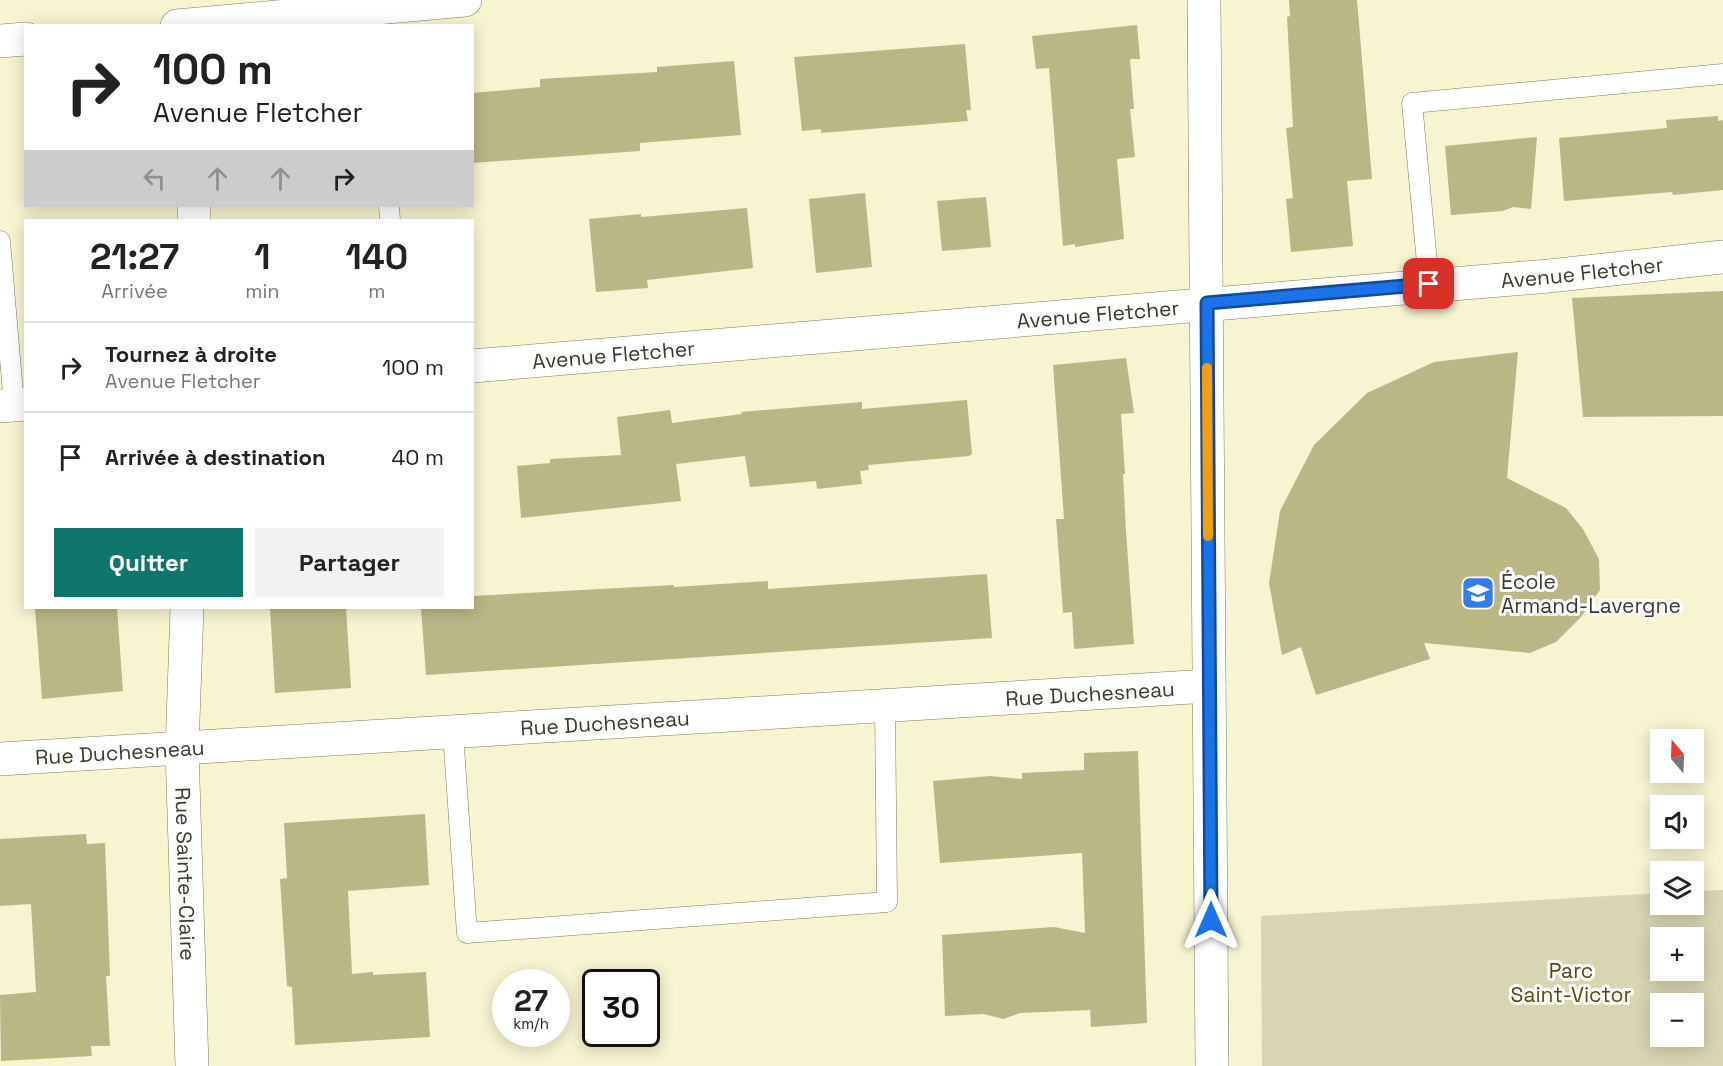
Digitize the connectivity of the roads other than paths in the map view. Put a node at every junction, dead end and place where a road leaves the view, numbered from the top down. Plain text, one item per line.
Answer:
1 (465, 0) edge
2 (1204, 0) edge
3 (376, 17) edge
4 (189, 19) edge
5 (24, 39) edge
6 (0, 41) edge
7 (1723, 75) edge
8 (0, 241) edge
9 (1723, 257) edge
10 (1429, 284) junction
11 (1207, 303) junction
12 (474, 366) edge
13 (13, 405) edge
14 (188, 609) edge
15 (1209, 686) junction
16 (885, 706) junction
17 (453, 733) junction
18 (182, 749) junction
19 (0, 759) edge
20 (192, 1066) edge
21 (1212, 1066) edge

1 - 3 street
2 - 11 street
3 - 4 street
5 - 6 street
7 - 10 lane
8 - 13 lane
9 - 10 street, Avenue Fletcher
10 - 11 street, Avenue Fletcher
11 - 12 street, Avenue Fletcher
11 - 15 street
14 - 18 street, Rue Sainte-Claire
15 - 16 street, Rue Duchesneau
15 - 21 street
16 - 17 street, Rue Duchesneau
16 - 17 lane
17 - 18 street, Rue Duchesneau
18 - 19 street, Rue Duchesneau
18 - 20 street, Rue Sainte-Claire

